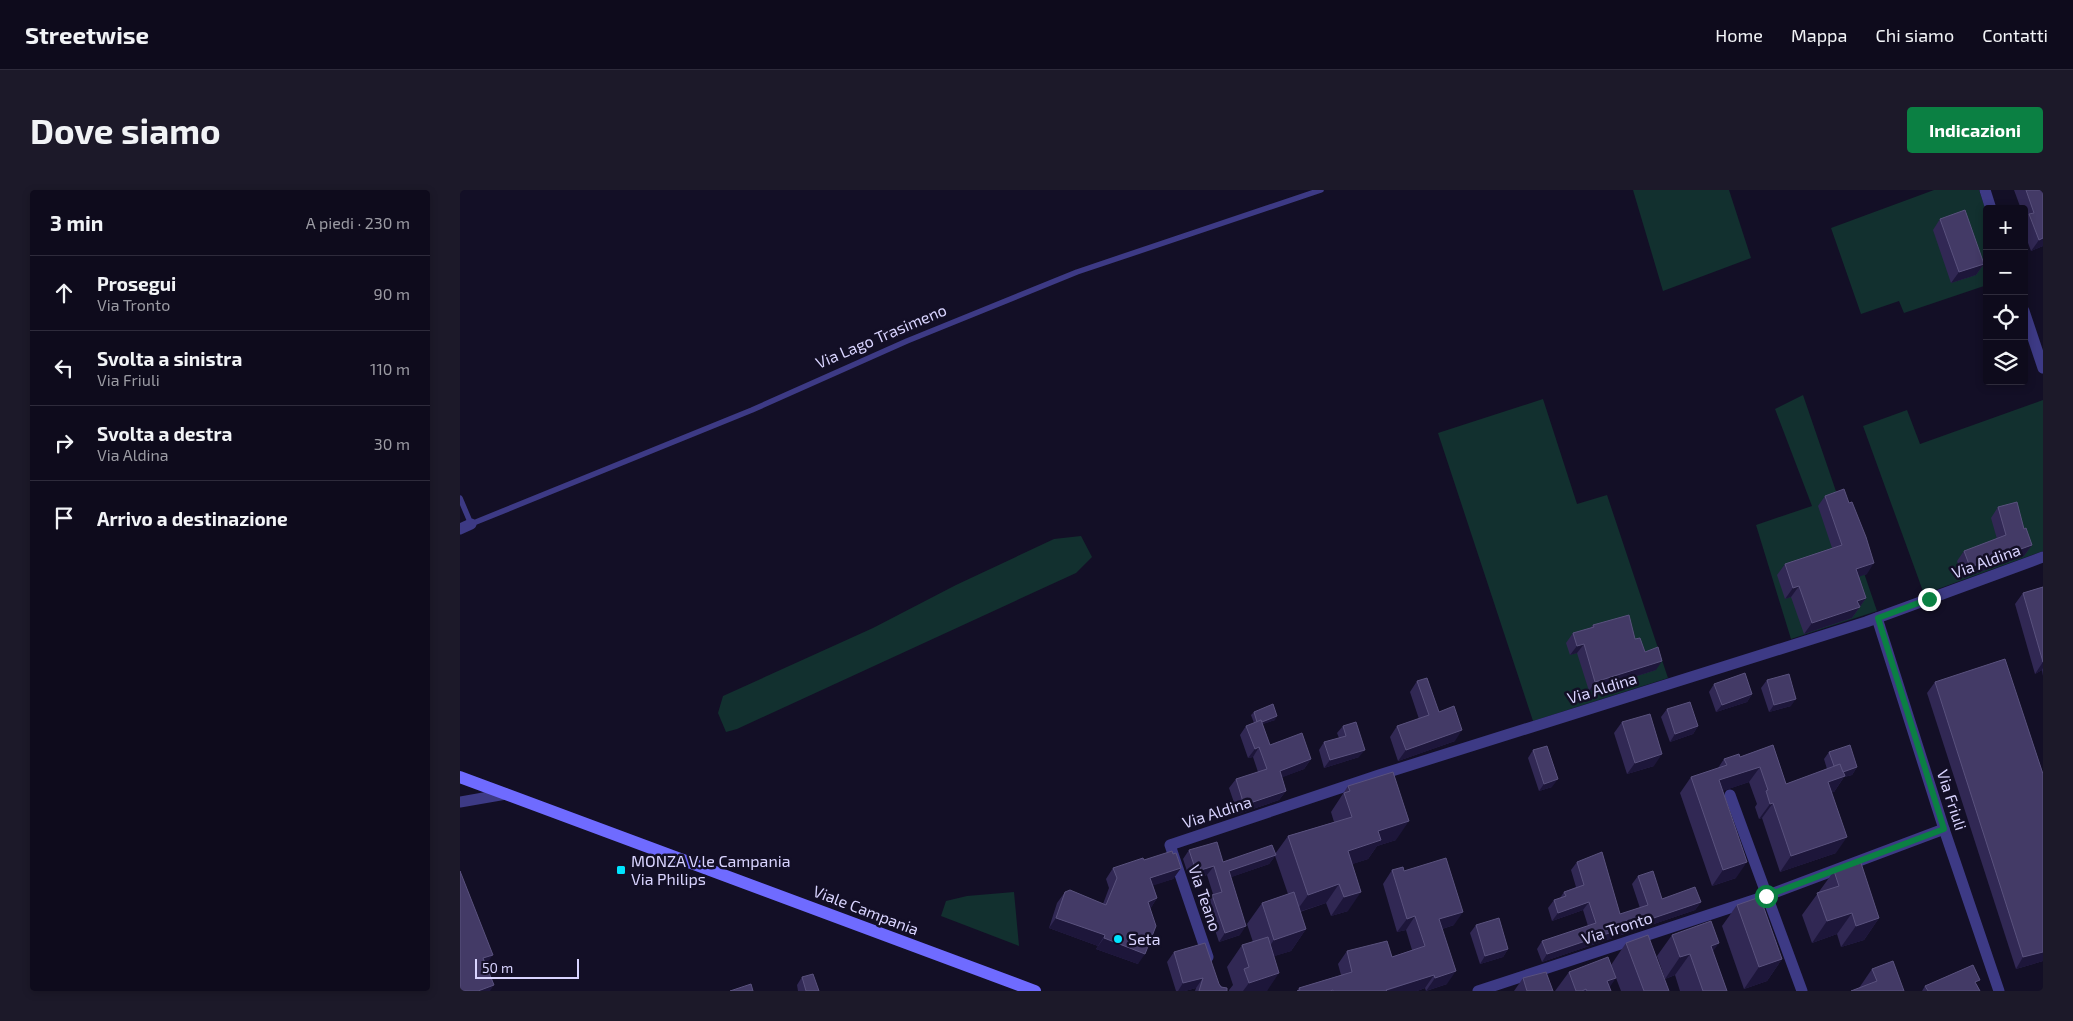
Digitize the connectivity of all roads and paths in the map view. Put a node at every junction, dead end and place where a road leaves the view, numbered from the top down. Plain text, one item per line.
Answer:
1 (1321, 190) edge
2 (1985, 190) edge
3 (1990, 205) edge
4 (2028, 323) edge
5 (2043, 368) edge
6 (460, 498) edge
7 (465, 527) edge
8 (2043, 557) edge
9 (1878, 618) junction
10 (460, 777) edge
11 (506, 794) junction
12 (1730, 795) dead end
13 (460, 802) edge
14 (1944, 829) junction
15 (1170, 845) joint
16 (1766, 896) junction
17 (1213, 973) edge
18 (1035, 991) edge
19 (1478, 991) edge
20 (1802, 991) edge
21 (1999, 991) edge

1 - 7 lane, Via Lago Trasimeno
2 - 3 street
4 - 5 street
6 - 7 lane
8 - 9 street, Via Aldina
9 - 14 street, Via Friuli
9 - 15 street, Via Aldina
10 - 11 street, Viale Campania
11 - 13 street
11 - 18 street, Viale Campania
12 - 16 street
14 - 16 street, Via Tronto
14 - 21 street, Via Friuli
15 - 17 street, Via Teano
16 - 19 street, Via Tronto
16 - 20 street

